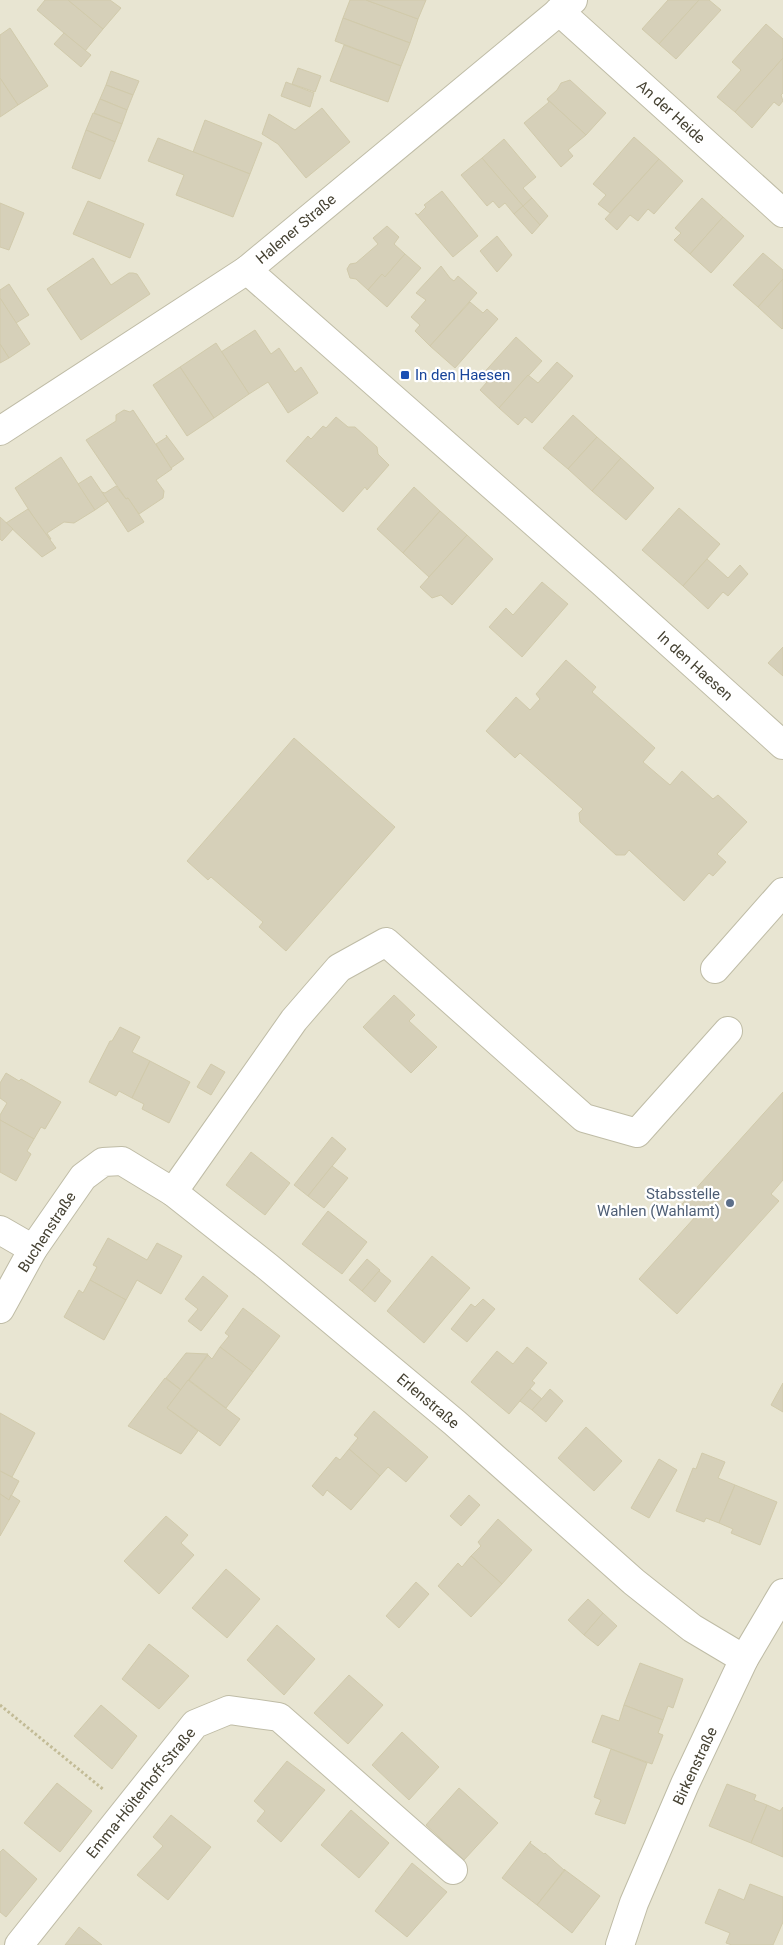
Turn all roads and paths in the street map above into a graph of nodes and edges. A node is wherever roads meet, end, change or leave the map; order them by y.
1 (566, 6) edge
2 (783, 213) edge
3 (247, 270) junction
4 (0, 431) edge
5 (783, 745) edge
6 (783, 892) edge
7 (715, 969) dead end
8 (728, 1031) dead end
9 (103, 1162) joint
10 (173, 1192) junction
11 (0, 1230) edge
12 (33, 1249) junction
13 (0, 1309) edge
14 (783, 1593) edge
15 (744, 1660) junction
16 (0, 1705) edge
17 (128, 1809) junction
18 (453, 1870) dead end
19 (18, 1945) edge
20 (620, 1945) edge

1 - 2 street, An der Heide
1 - 3 street, Halener Straße
3 - 4 street, Halener Straße
3 - 5 street, In den Haesen
6 - 7 street
8 - 10 street
9 - 10 street, Erlenstraße
9 - 12 street, Buchenstraße
10 - 15 street, Erlenstraße
11 - 12 street
12 - 13 street, Buchenstraße
14 - 15 street, Birkenstraße
15 - 20 street, Birkenstraße
16 - 17 path
17 - 18 street, Emma-Hölterhoff-Straße
17 - 19 street, Emma-Hölterhoff-Straße

